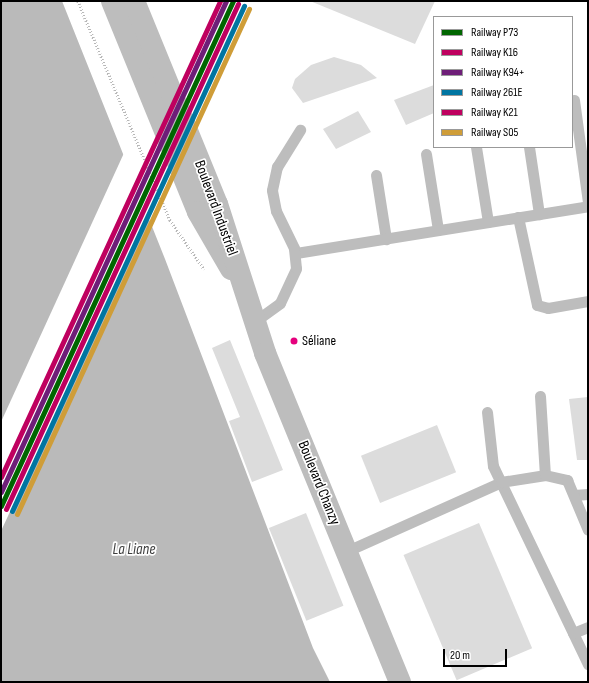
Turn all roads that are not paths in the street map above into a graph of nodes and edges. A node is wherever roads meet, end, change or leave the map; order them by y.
1 (112, 1) edge
2 (134, 1) edge
3 (574, 100) dead end
4 (300, 130) dead end
5 (476, 148) edge
6 (529, 148) edge
7 (426, 154) dead end
8 (376, 175) dead end
9 (588, 202) edge
10 (588, 206) edge
11 (539, 214) junction
12 (518, 217) junction
13 (488, 222) junction
14 (438, 230) junction
15 (386, 238) junction
16 (296, 253) junction
17 (240, 284) junction
18 (588, 301) edge
19 (254, 322) junction
20 (540, 396) dead end
21 (487, 412) dead end
22 (545, 475) junction
23 (501, 482) junction
24 (588, 494) edge
25 (574, 495) junction
26 (588, 530) edge
27 (347, 551) junction
28 (588, 627) edge
29 (573, 633) junction
30 (588, 664) edge
31 (400, 682) edge

1 - 17 street, Boulevard Industriel
2 - 17 street, Boulevard Industriel
3 - 9 lane
4 - 16 lane
5 - 13 lane
6 - 11 lane
7 - 14 lane
8 - 15 lane
10 - 11 lane
11 - 12 lane
12 - 13 lane
12 - 18 lane
13 - 14 lane
14 - 15 lane
15 - 16 lane
16 - 19 lane
17 - 19 street, Boulevard Chanzy
19 - 27 street, Boulevard Chanzy
20 - 22 lane
21 - 23 lane
22 - 23 lane
22 - 25 lane
23 - 27 lane
23 - 29 lane
24 - 25 lane
25 - 26 lane
27 - 31 street, Boulevard Chanzy
28 - 29 lane
29 - 30 lane

